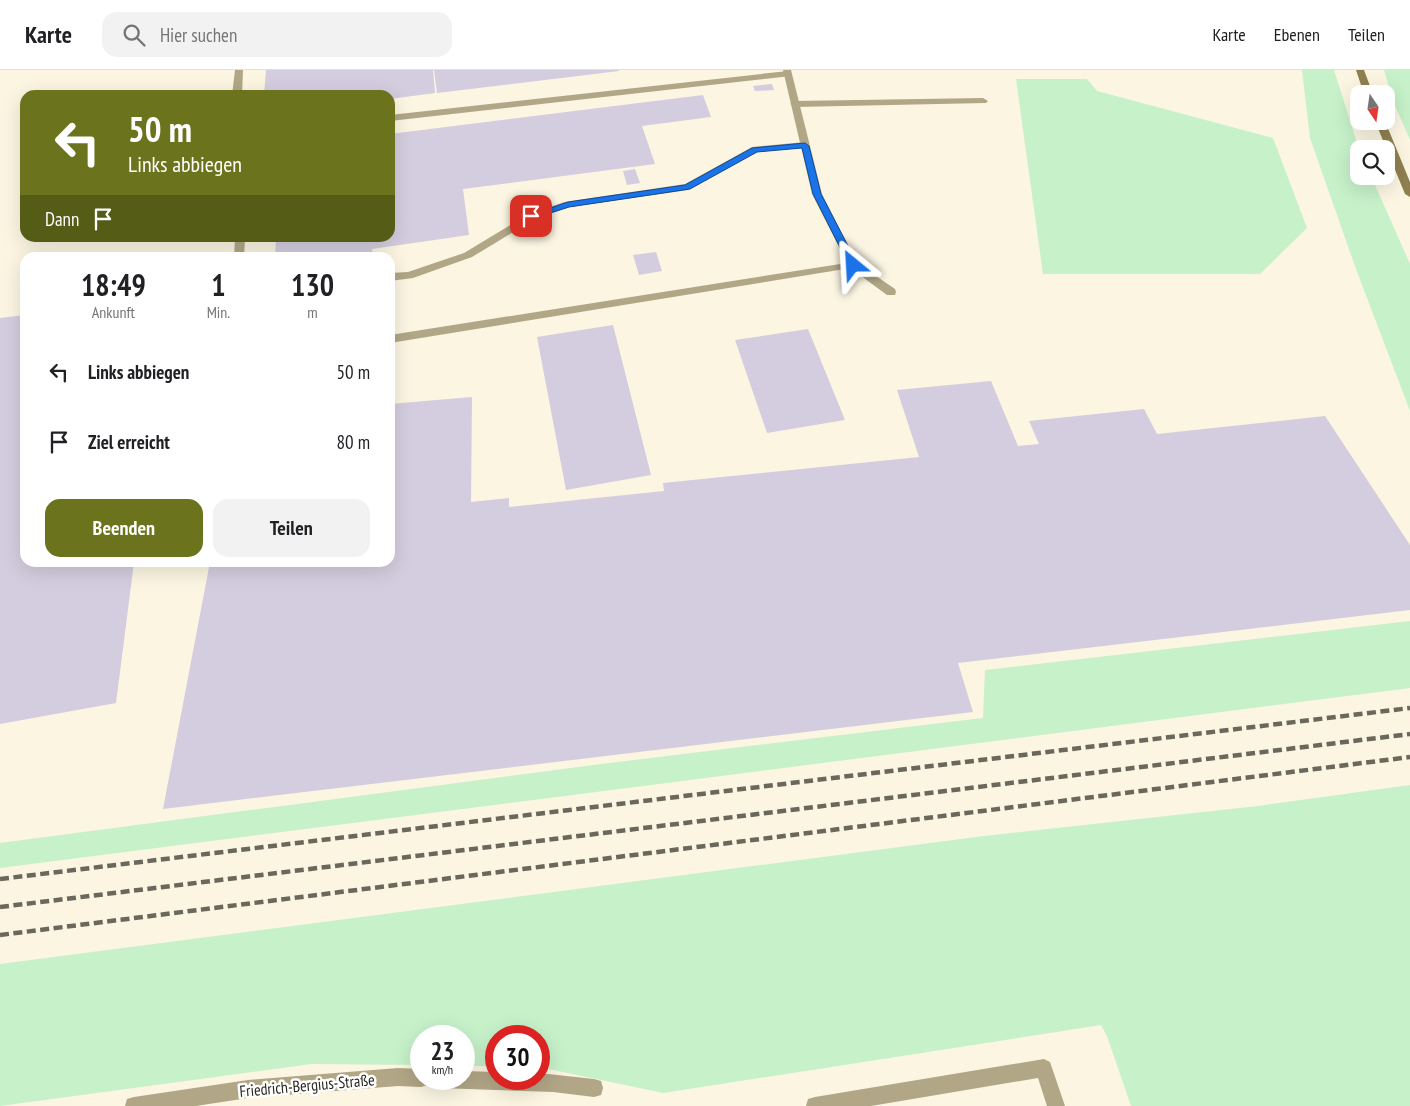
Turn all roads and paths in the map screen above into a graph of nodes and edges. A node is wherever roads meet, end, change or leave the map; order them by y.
1 (239, 70) edge
2 (1360, 70) edge
3 (788, 72) edge
4 (1366, 85) edge
5 (237, 90) edge
6 (983, 102) dead end
7 (795, 104) junction
8 (395, 117) edge
9 (1384, 130) edge
10 (805, 146) junction
11 (1410, 194) edge
12 (853, 265) junction
13 (395, 276) edge
14 (891, 292) dead end
15 (395, 338) edge
16 (410, 1078) edge
17 (475, 1080) edge
18 (594, 1088) dead end
19 (134, 1106) edge
20 (815, 1106) edge
21 (1056, 1106) edge

1 - 5 street
2 - 4 main road
3 - 7 street
3 - 8 street
6 - 7 street
7 - 10 street
9 - 11 main road
10 - 12 street
10 - 13 lane
12 - 14 street
12 - 15 street
16 - 19 street, Friedrich-Bergius-Straße
17 - 18 street
20 - 21 street

